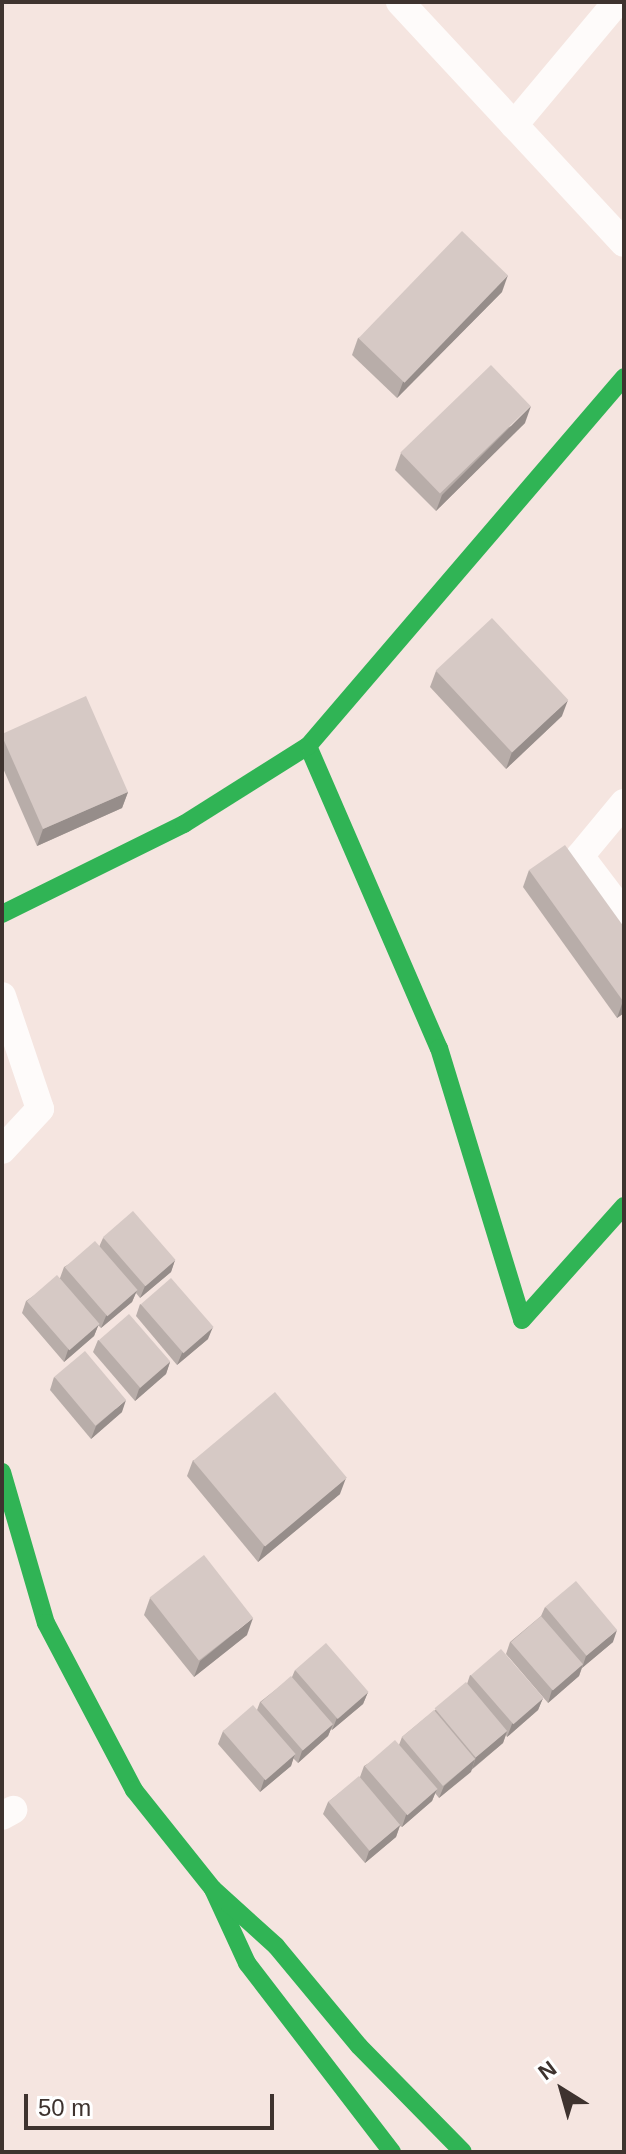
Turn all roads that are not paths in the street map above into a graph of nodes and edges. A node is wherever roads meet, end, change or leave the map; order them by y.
1 (400, 2) edge
2 (617, 2) edge
3 (514, 125) junction
4 (624, 243) edge
5 (624, 377) edge
6 (308, 746) junction
7 (624, 803) edge
8 (2, 914) edge
9 (624, 914) edge
10 (2, 996) edge
11 (2, 1150) edge
12 (624, 1206) edge
13 (2, 1472) edge
14 (213, 1889) junction
15 (392, 2152) edge
16 (463, 2152) edge

1 - 3 street
2 - 3 street
3 - 4 street
5 - 6 street
6 - 8 street
6 - 12 street
7 - 9 street
10 - 11 street
13 - 14 street
14 - 15 street
14 - 16 street

